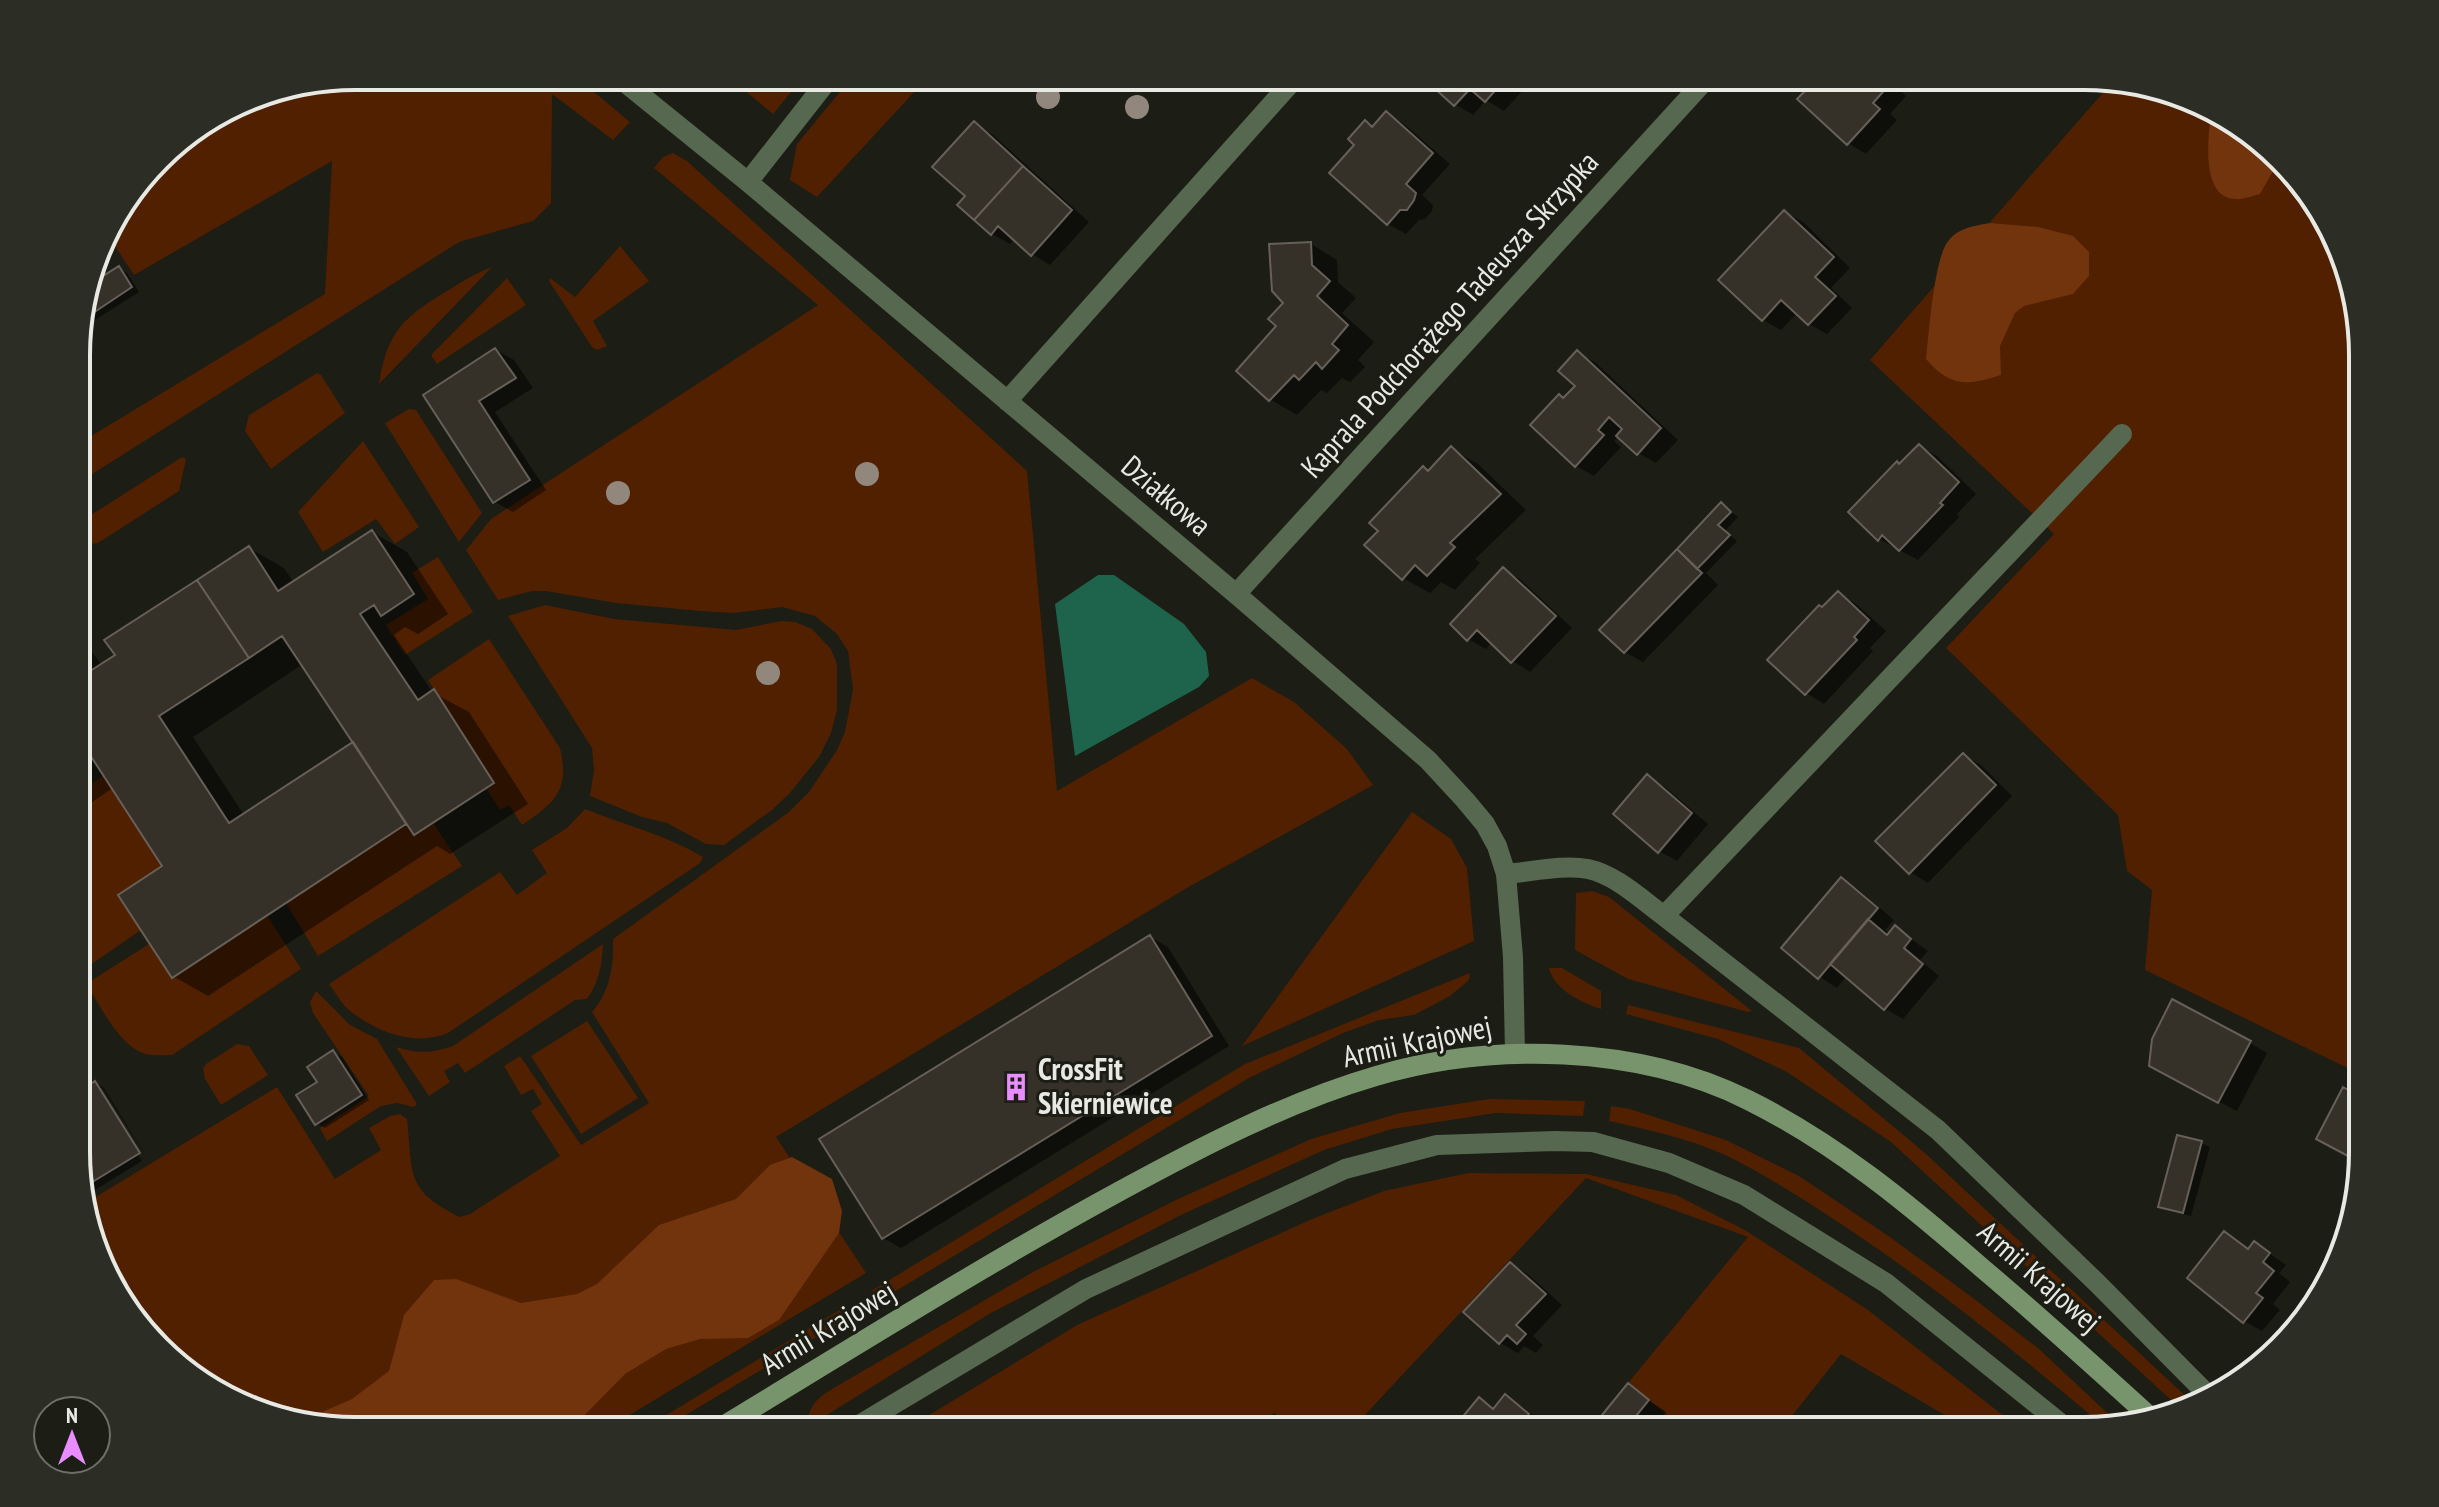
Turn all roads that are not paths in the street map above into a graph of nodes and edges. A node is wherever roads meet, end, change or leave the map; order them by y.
1 (634, 90) edge
2 (820, 90) edge
3 (1285, 90) edge
4 (1696, 90) edge
5 (748, 182) junction
6 (1007, 401) junction
7 (2122, 434) dead end
8 (1236, 594) junction
9 (1506, 874) junction
10 (1664, 916) junction
11 (1515, 1053) junction
12 (2202, 1389) edge
13 (2143, 1410) edge
14 (2052, 1416) edge
15 (739, 1417) edge
16 (873, 1417) edge

1 - 5 street, Działkowa
2 - 5 street
3 - 6 street
4 - 8 street, Kaprala Podchorążego Tadeusza Skrzypka
5 - 6 street, Działkowa
6 - 8 street, Działkowa
7 - 10 street
8 - 9 street, Działkowa
9 - 10 street
9 - 11 street, Działkowa
10 - 12 street
11 - 13 street, Armii Krajowej
11 - 15 street, Armii Krajowej
14 - 16 street

